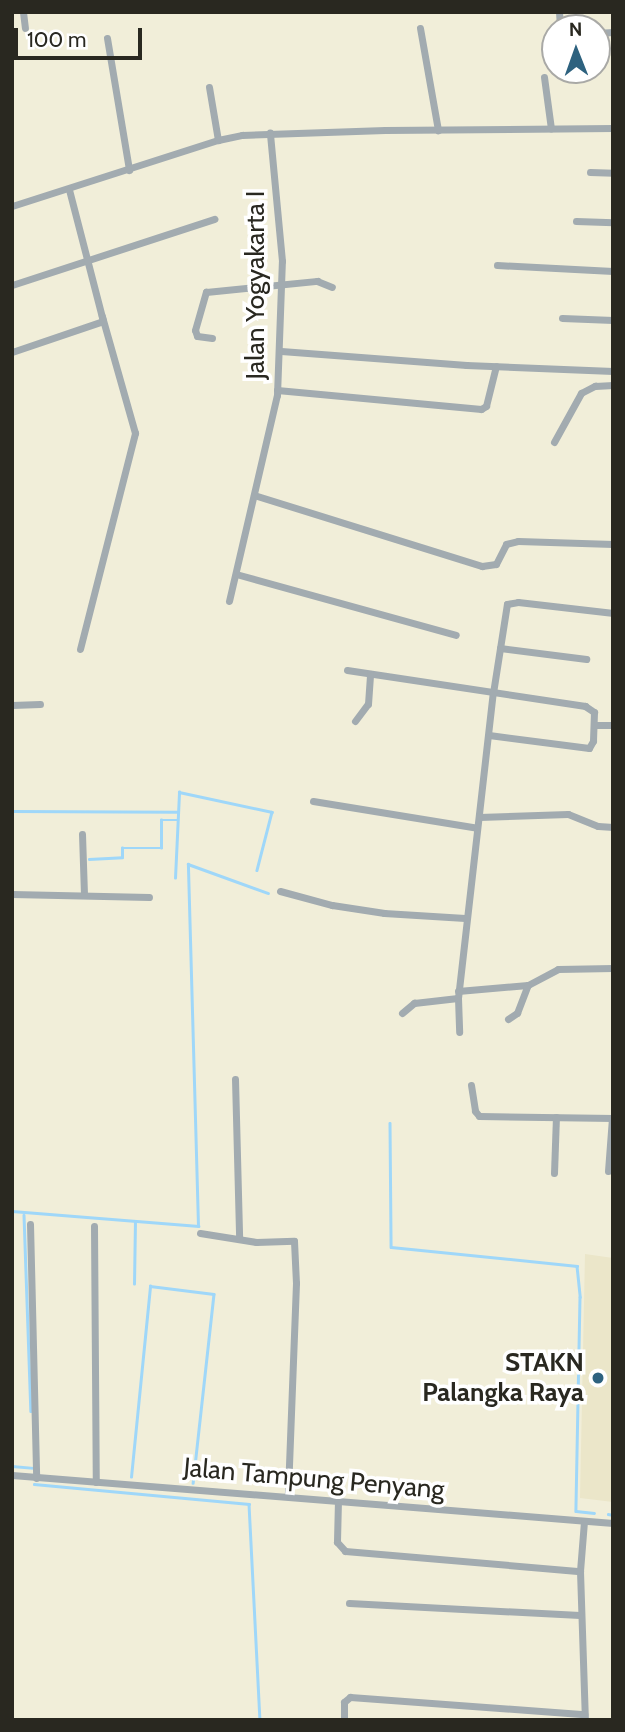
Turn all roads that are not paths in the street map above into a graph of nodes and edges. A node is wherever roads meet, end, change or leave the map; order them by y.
1 (23, 12) edge
2 (420, 27) dead end
3 (25, 28) dead end
4 (107, 38) dead end
5 (545, 84) edge
6 (209, 87) dead end
7 (613, 128) edge
8 (551, 129) junction
9 (438, 130) junction
10 (270, 133) junction
11 (218, 140) junction
12 (129, 170) junction
13 (590, 172) dead end
14 (613, 173) edge
15 (69, 190) junction
16 (12, 206) edge
17 (214, 219) dead end
18 (576, 221) dead end
19 (613, 222) edge
20 (89, 260) junction
21 (497, 265) dead end
22 (613, 271) edge
23 (282, 284) junction
24 (12, 285) edge
25 (332, 287) dead end
26 (102, 316) junction
27 (562, 318) dead end
28 (613, 320) edge
29 (212, 338) dead end
30 (281, 351) junction
31 (12, 352) edge
32 (496, 366) junction
33 (613, 370) edge
34 (613, 385) edge
35 (277, 390) junction
36 (554, 442) dead end
37 (254, 495) junction
38 (613, 544) edge
39 (236, 574) junction
40 (229, 601) dead end
41 (613, 613) edge
42 (456, 635) dead end
43 (500, 648) junction
44 (80, 649) dead end
45 (586, 659) dead end
46 (346, 670) dead end
47 (370, 674) junction
48 (493, 693) junction
49 (40, 704) dead end
50 (12, 705) edge
51 (355, 721) dead end
52 (613, 724) edge
53 (594, 725) junction
54 (489, 735) junction
55 (313, 801) dead end
56 (478, 817) junction
57 (613, 827) edge
58 (477, 828) junction
59 (82, 834) dead end
60 (280, 891) dead end
61 (12, 894) edge
62 (84, 895) junction
63 (149, 897) dead end
64 (466, 918) junction
65 (613, 968) edge
66 (528, 985) junction
67 (458, 994) junction
68 (402, 1013) dead end
69 (508, 1020) dead end
70 (459, 1032) dead end
71 (235, 1079) dead end
72 (471, 1085) dead end
73 (556, 1118) junction
74 (612, 1118) edge
75 (608, 1171) dead end
76 (554, 1173) dead end
77 (30, 1224) dead end
78 (94, 1226) dead end
79 (200, 1233) dead end
80 (239, 1237) junction
81 (12, 1475) edge
82 (36, 1478) junction
83 (96, 1482) junction
84 (288, 1496) junction
85 (338, 1500) junction
86 (584, 1521) junction
87 (613, 1523) edge
88 (580, 1571) junction
89 (349, 1602) dead end
90 (580, 1615) junction
91 (584, 1717) edge
92 (344, 1720) edge

1 - 3 street
2 - 9 street
4 - 12 street
5 - 8 street
6 - 11 street
7 - 8 street
8 - 9 street
9 - 10 street
10 - 11 street
10 - 23 street, Jalan Yogyakarta I
11 - 12 street
12 - 15 street
13 - 14 street
15 - 16 street
15 - 20 street
17 - 20 street
18 - 19 street
20 - 24 street
20 - 26 street
21 - 22 street
23 - 25 street
23 - 29 street
23 - 30 street, Jalan Yogyakarta I
26 - 31 street
26 - 44 street
27 - 28 street
30 - 32 street
30 - 35 street, Jalan Yogyakarta I
32 - 33 street
32 - 35 street
34 - 36 street
35 - 37 street, Jalan Yogyakarta I
37 - 38 street
37 - 39 street, Jalan Yogyakarta I
39 - 40 street, Jalan Yogyakarta I
39 - 42 street
41 - 43 street
43 - 45 street
43 - 48 street
46 - 47 street
47 - 48 street
47 - 51 street
48 - 53 street
48 - 54 street
49 - 50 street
52 - 53 street
53 - 54 street
54 - 56 street
55 - 58 street
56 - 57 street
56 - 58 street
58 - 64 street
59 - 62 street
60 - 64 street
61 - 62 street
62 - 63 street
64 - 67 street
65 - 66 street
66 - 67 street
66 - 69 street
67 - 68 street
67 - 70 street
71 - 80 street
72 - 73 street
73 - 74 street
73 - 76 street
74 - 75 street
77 - 82 street
78 - 83 street
79 - 80 street
80 - 84 street
81 - 82 street, Jalan Tampung Penyang
82 - 83 street, Jalan Tampung Penyang
83 - 84 street, Jalan Tampung Penyang
84 - 85 street, Jalan Tampung Penyang
85 - 86 street, Jalan Tampung Penyang
85 - 88 street
86 - 87 street, Jalan Tampung Penyang
86 - 88 street
88 - 90 street
89 - 90 street
90 - 91 street
91 - 92 street

